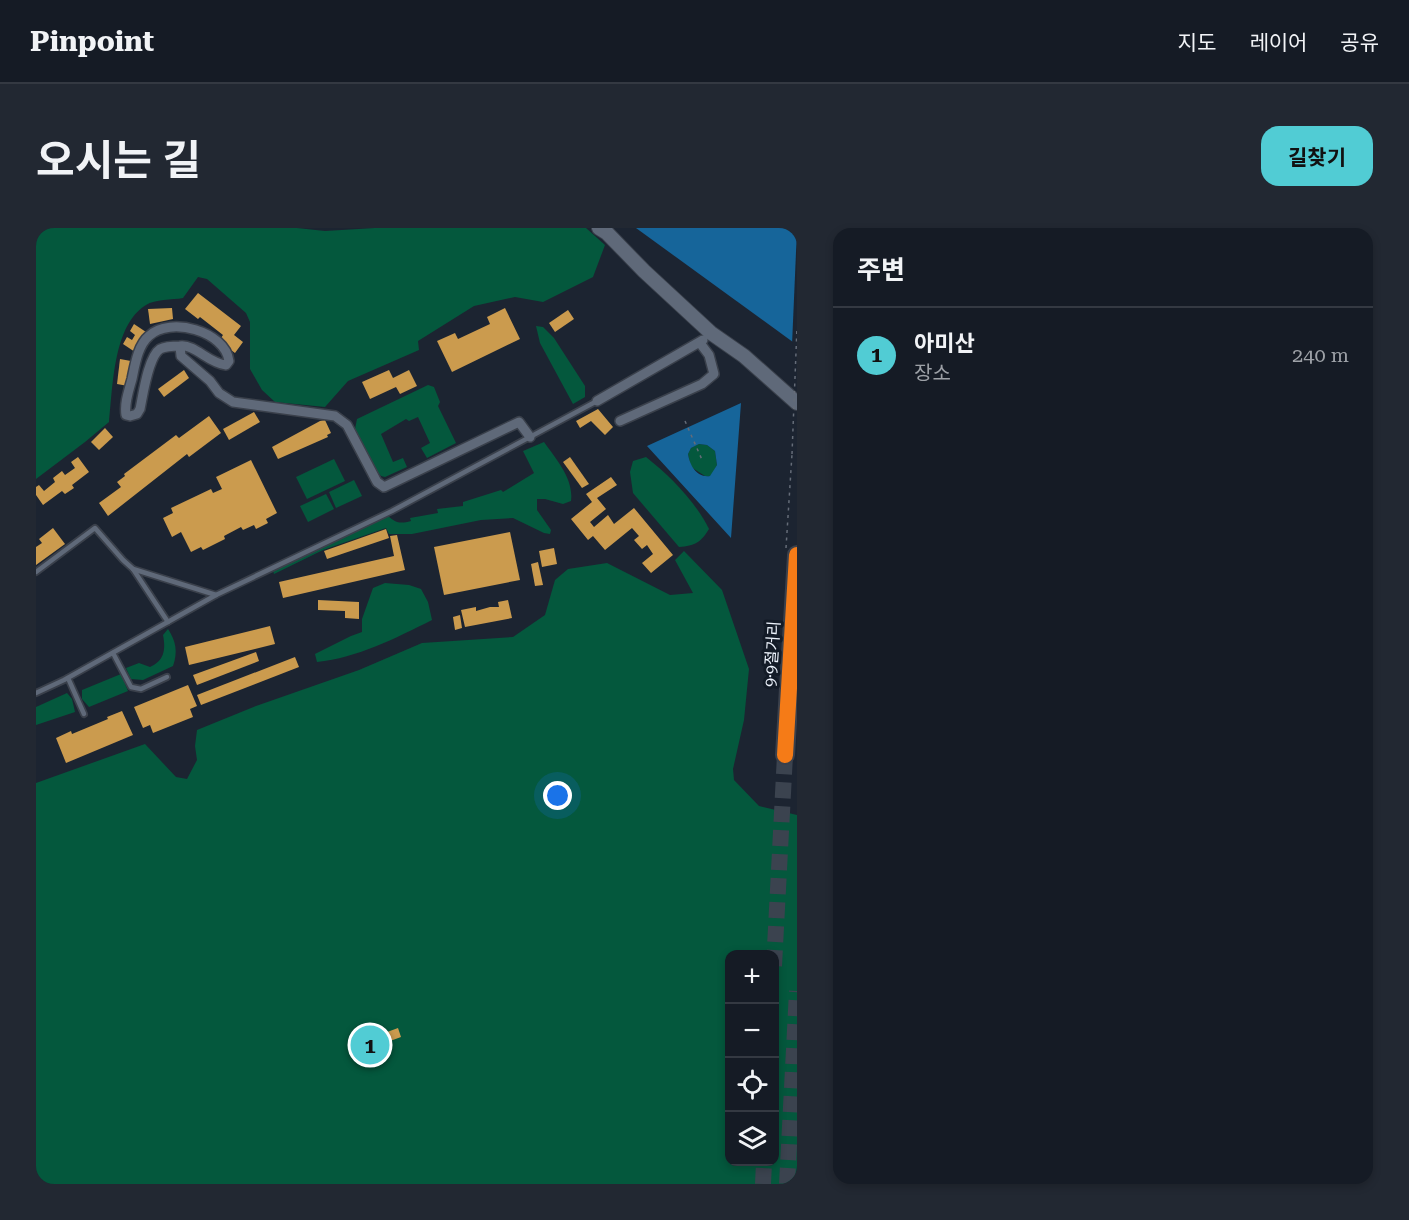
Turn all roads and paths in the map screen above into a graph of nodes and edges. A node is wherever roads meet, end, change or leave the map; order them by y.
1 (599, 228) edge
2 (797, 327) edge
3 (711, 333) junction
4 (700, 343) junction
5 (180, 346) junction
6 (597, 400) joint
7 (797, 403) edge
8 (620, 421) dead end
9 (685, 421) dead end
10 (530, 437) junction
11 (792, 454) dead end
12 (703, 462) dead end
13 (797, 555) edge
14 (133, 569) junction
15 (36, 572) edge
16 (216, 595) junction
17 (168, 622) junction
18 (113, 653) junction
19 (167, 677) dead end
20 (68, 678) junction
21 (36, 693) edge
22 (84, 714) dead end
23 (785, 755) tunnel mouth

1 - 3 street
2 - 11 path, bridge
3 - 4 street
3 - 7 street
4 - 6 street
4 - 8 street
5 - 5 street
5 - 10 street
6 - 10 lane
9 - 12 path
10 - 16 lane
13 - 23 highway, 9·9절거리
14 - 15 lane
14 - 16 lane
14 - 17 lane
16 - 17 lane
17 - 18 lane
18 - 19 lane
18 - 20 lane
20 - 21 lane
20 - 22 lane

